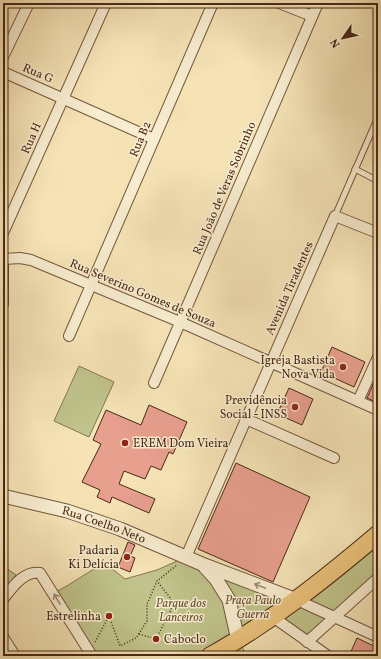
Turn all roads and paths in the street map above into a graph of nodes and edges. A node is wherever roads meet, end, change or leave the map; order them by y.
1 (29, 3) edge
2 (106, 3) edge
3 (213, 3) edge
4 (279, 3) edge
5 (318, 3) edge
6 (312, 16) junction
7 (3, 57) edge
8 (3, 72) edge
9 (63, 98) junction
10 (378, 117) edge
11 (154, 139) junction
12 (355, 169) junction
13 (378, 181) edge
14 (335, 216) junction
15 (3, 233) edge
16 (378, 233) edge
17 (3, 257) edge
18 (92, 285) junction
19 (3, 304) edge
20 (180, 322) junction
21 (69, 336) dead end
22 (378, 357) edge
23 (271, 362) junction
24 (154, 383) dead end
25 (358, 401) junction
26 (378, 410) edge
27 (246, 419) junction
28 (334, 458) dead end
29 (3, 496) edge
30 (378, 534) edge
31 (186, 557) junction
32 (202, 564) junction
33 (378, 578) edge
34 (157, 582) junction
35 (3, 599) edge
36 (297, 600) junction
37 (273, 617) junction
38 (333, 618) junction
39 (139, 634) junction
40 (3, 637) edge
41 (378, 637) edge
42 (238, 640) junction
43 (307, 642) junction
44 (91, 654) edge
45 (222, 654) edge
46 (15, 656) edge
47 (328, 656) edge

1 - 7 street
2 - 9 street
3 - 11 street, Rua B2
4 - 6 street
5 - 6 street, Rua João de Veras Sobrinho
6 - 20 street, Rua João de Veras Sobrinho
8 - 9 street, Rua G
9 - 11 street, Rua G
9 - 15 street, Rua H
10 - 12 lane, Avenida Tiradentes
11 - 18 street, Rua B2
12 - 13 lane
12 - 14 lane, Avenida Tiradentes
14 - 16 street
14 - 23 street, Avenida Tiradentes
17 - 18 street, Rua Severino Gomes de Souza
17 - 19 street
18 - 20 street, Rua Severino Gomes de Souza
18 - 21 street, Rua B2
20 - 23 street, Rua Severino Gomes de Souza
20 - 24 street, Rua João de Veras Sobrinho
22 - 25 street
23 - 25 street, Rua Severino Gomes de Souza
23 - 27 street, Avenida Tiradentes
25 - 26 street, Rua Severino Gomes de Souza
27 - 28 street
27 - 31 street, Avenida Tiradentes
29 - 31 street, Rua Coelho Neto
30 - 36 main road
31 - 32 street, Rua Coelho Neto
31 - 34 path
36 -> 32 street, Rua Coelho Neto
32 - 42 street, Rua Coelho Neto
33 - 38 street
34 - 39 path
34 - 39 path
44 -> 35 street
36 - 37 main road
36 - 38 street
37 - 42 main road
37 - 43 street
38 - 41 street
38 - 43 street
39 - 44 path
40 - 46 street
42 - 45 main road
43 - 47 street

